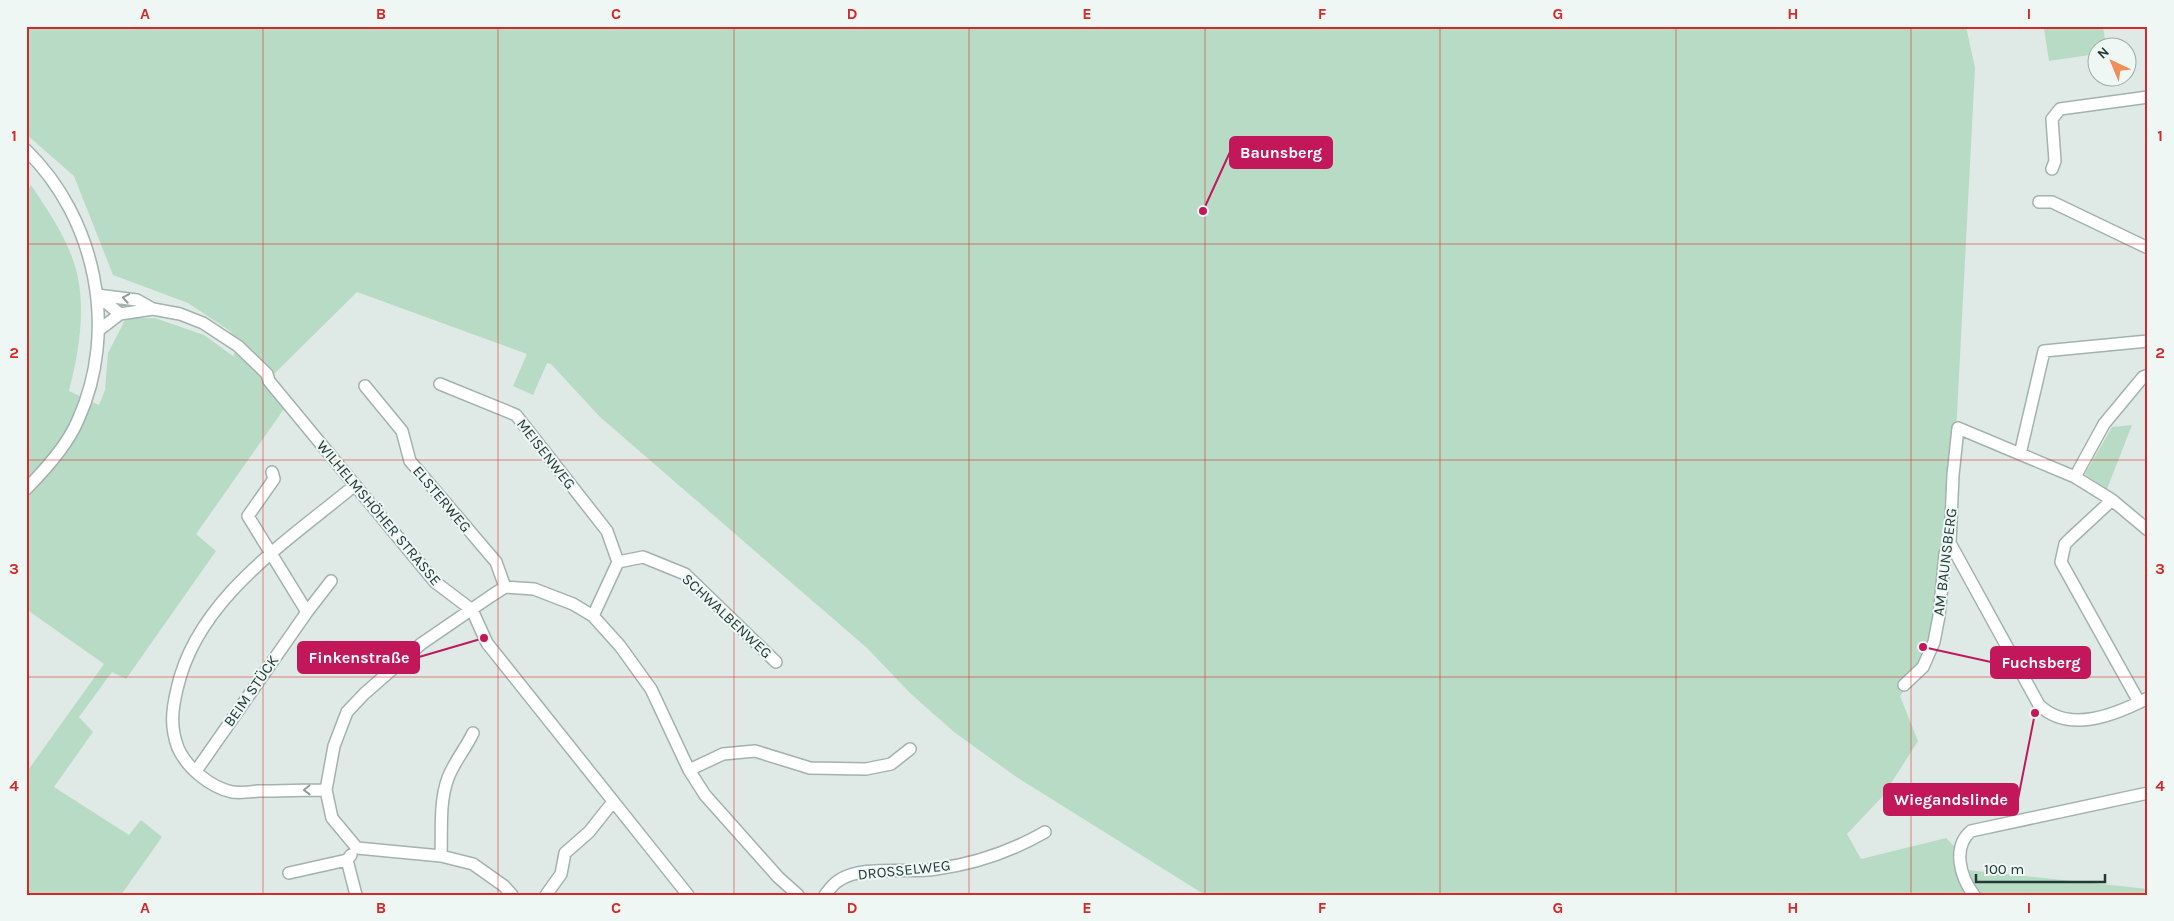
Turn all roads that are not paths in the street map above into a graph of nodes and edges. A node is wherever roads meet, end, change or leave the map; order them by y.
1 (2148, 97) edge
2 (26, 150) edge
3 (2052, 169) dead end
4 (2039, 202) dead end
5 (2148, 248) edge
6 (97, 295) junction
7 (153, 309) junction
8 (120, 314) junction
9 (99, 330) junction
10 (2148, 341) edge
11 (2146, 374) edge
12 (440, 384) dead end
13 (365, 386) dead end
14 (2020, 454) junction
15 (272, 472) dead end
16 (2075, 477) junction
17 (355, 485) junction
18 (26, 489) edge
19 (2112, 500) junction
20 (2148, 530) edge
21 (1950, 544) junction
22 (271, 555) junction
23 (618, 562) junction
24 (331, 581) dead end
25 (505, 587) junction
26 (472, 610) junction
27 (307, 612) junction
28 (593, 616) junction
29 (776, 662) dead end
30 (1904, 684) dead end
31 (2144, 700) edge
32 (473, 733) dead end
33 (910, 749) dead end
34 (689, 770) junction
35 (196, 771) junction
36 (326, 790) junction
37 (2148, 793) edge
38 (612, 803) junction
39 (1045, 832) dead end
40 (357, 848) junction
41 (441, 856) junction
42 (347, 860) junction
43 (288, 873) dead end
44 (356, 895) edge
45 (512, 895) edge
46 (546, 895) edge
47 (688, 895) edge
48 (798, 895) edge
49 (825, 895) edge
50 (1974, 895) edge

1 - 3 street
2 - 6 street
4 - 5 street
7 -> 6 street, WILHELMSHÖHER STRASSE
6 - 8 street
6 - 9 street
7 - 8 street, WILHELMSHÖHER STRASSE
7 - 17 street, WILHELMSHÖHER STRASSE
8 - 9 street, WILHELMSHÖHER STRASSE
9 - 18 street
10 - 14 street
11 - 16 street
12 - 23 street, MEISENWEG
13 - 25 street, ELSTERWEG
14 - 16 street
14 - 21 street, AM BAUNSBERG
15 - 22 street
16 - 19 street
17 - 22 street
17 - 26 street, WILHELMSHÖHER STRASSE
19 - 20 street
19 - 31 street
21 - 30 street, AM BAUNSBERG
21 - 31 street
22 - 27 street
22 - 35 street
23 - 28 street
23 - 29 street, SCHWALBENWEG
24 - 27 street, BEIM STÜCK
25 - 26 street
25 - 28 street
26 - 36 street
26 - 38 street, WILHELMSHÖHER STRASSE
27 - 35 street, BEIM STÜCK
28 - 34 street
32 - 41 street
33 - 34 street
34 - 48 street
36 -> 35 street
36 - 40 street
37 - 50 street
38 - 46 street
38 - 47 street, WILHELMSHÖHER STRASSE
39 - 49 street, DROSSELWEG
40 - 41 street
40 - 42 street
41 - 45 street
42 - 43 street
42 - 44 street

